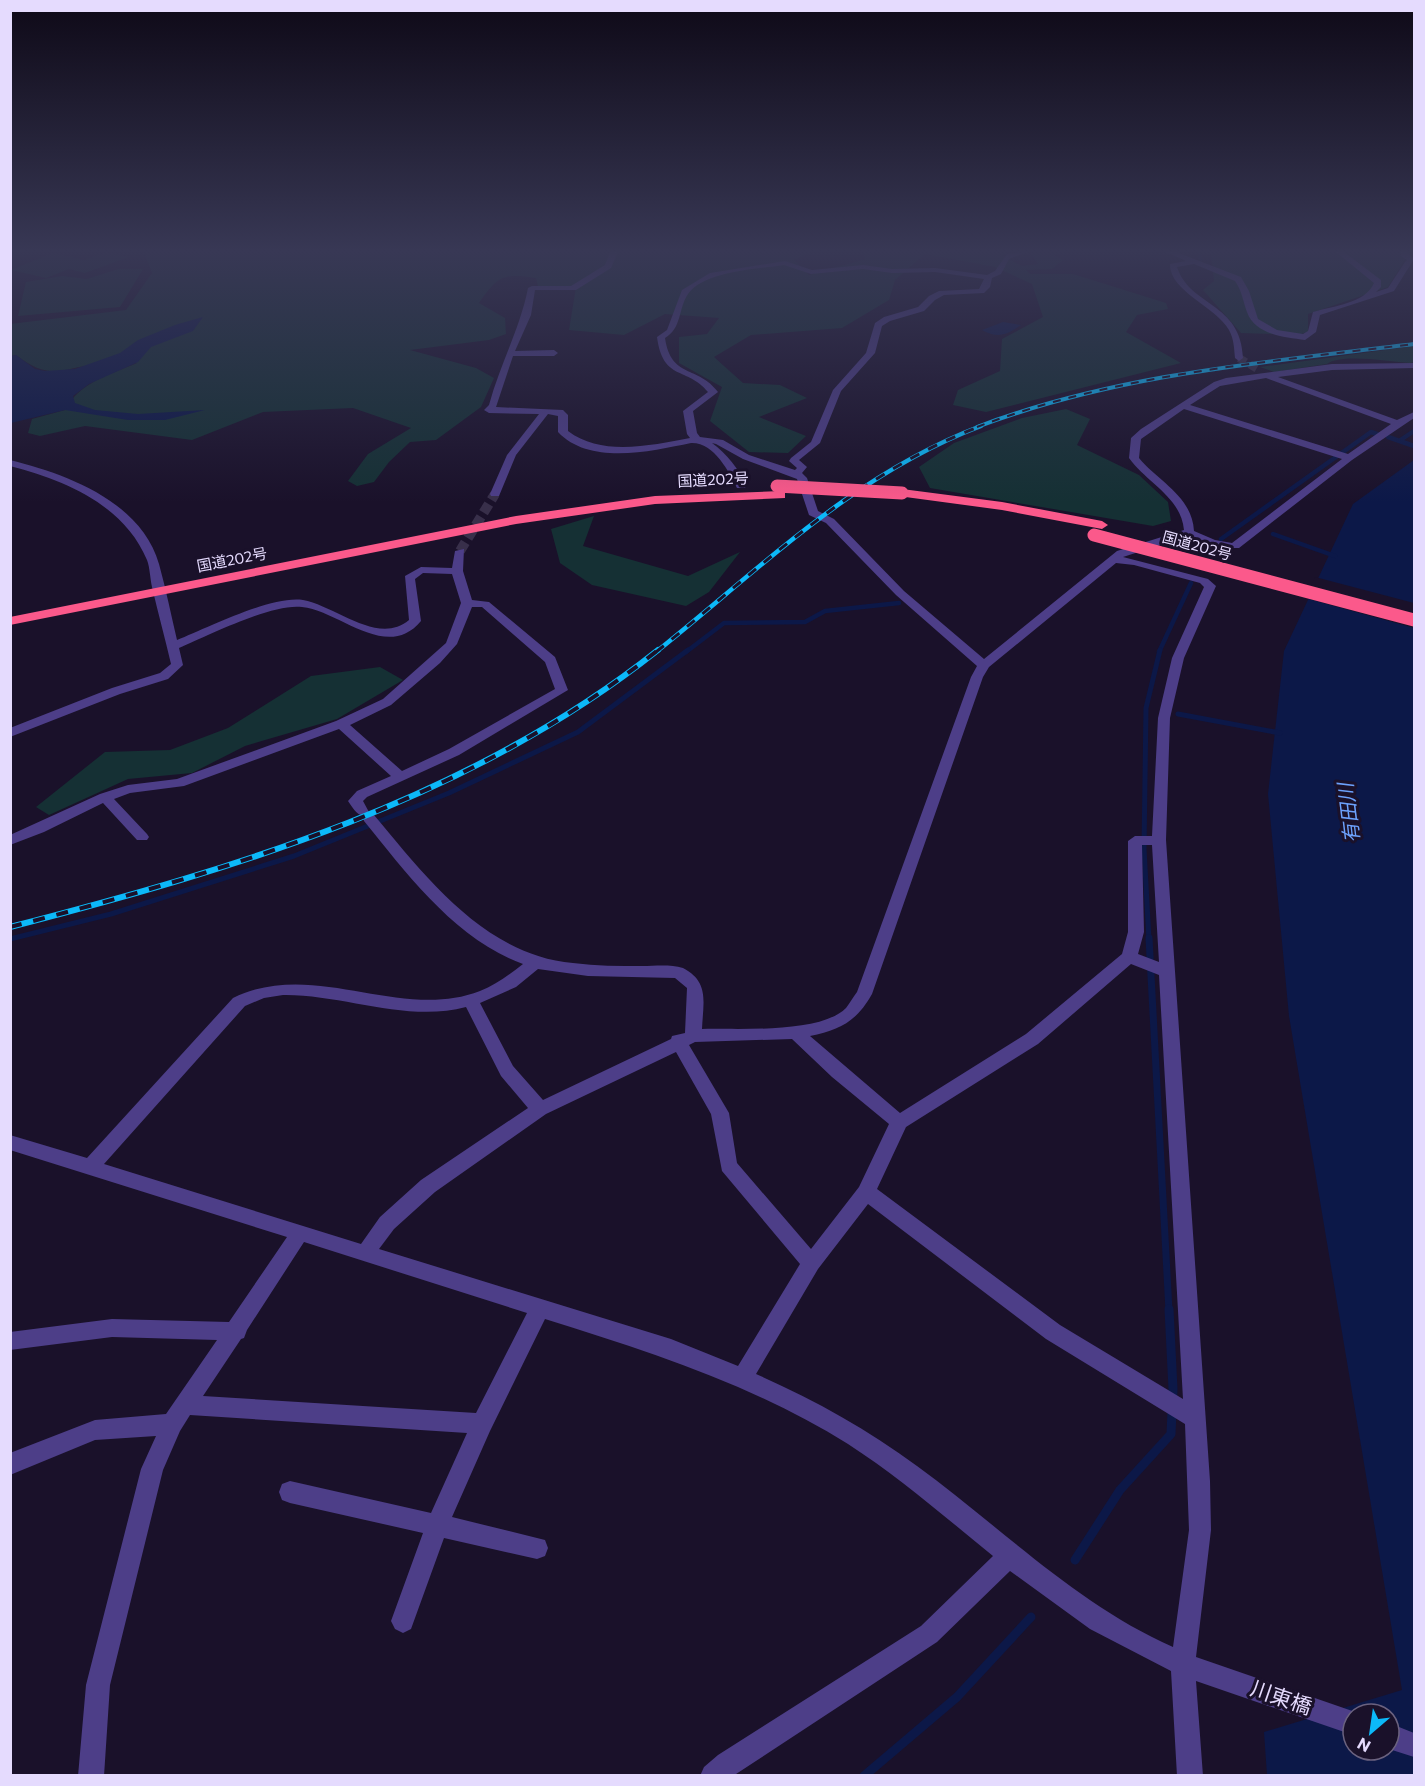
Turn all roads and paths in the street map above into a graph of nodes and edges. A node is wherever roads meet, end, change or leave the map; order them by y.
1 (518, 335) edge
2 (664, 335) edge
3 (876, 335) edge
4 (1237, 335) edge
5 (1291, 335) edge
6 (1308, 335) edge
7 (509, 354) junction
8 (554, 354) dead end
9 (1239, 358) dead end
10 (1414, 365) edge
11 (1263, 373) junction
12 (1183, 406) junction
13 (545, 412) junction
14 (1414, 414) edge
15 (1398, 423) junction
16 (698, 440) junction
17 (1349, 458) junction
18 (10, 463) edge
19 (797, 474) junction
20 (741, 486) junction
21 (779, 490) junction
22 (495, 494) tunnel mouth
23 (1098, 530) junction
24 (1189, 532) junction
25 (460, 551) tunnel mouth
26 (1113, 559) junction
27 (457, 571) junction
28 (157, 585) junction
29 (467, 603) junction
30 (10, 609) edge
31 (1414, 609) edge
32 (1414, 620) edge
33 (10, 621) edge
34 (172, 646) junction
35 (984, 665) junction
36 (341, 724) junction
37 (14, 727) edge
38 (401, 777) junction
39 (105, 797) junction
40 (142, 837) dead end
41 (10, 840) edge
42 (1159, 840) junction
43 (1129, 957) junction
44 (535, 963) junction
45 (1167, 972) junction
46 (471, 1002) junction
47 (796, 1034) junction
48 (686, 1039) junction
49 (540, 1108) junction
50 (899, 1122) junction
51 (10, 1142) edge
52 (90, 1167) junction
53 (866, 1192) junction
54 (300, 1233) junction
55 (365, 1254) junction
56 (810, 1263) junction
57 (539, 1309) junction
58 (237, 1330) junction
59 (10, 1341) edge
60 (744, 1376) junction
61 (179, 1414) junction
62 (1193, 1417) junction
63 (482, 1424) junction
64 (10, 1464) edge
65 (290, 1492) dead end
66 (437, 1525) junction
67 (537, 1548) dead end
68 (1010, 1556) junction
69 (403, 1621) dead end
70 (1183, 1664) junction
71 (1341, 1720) edge
72 (91, 1776) edge
73 (713, 1776) edge
74 (1190, 1776) edge

1 - 7 street
2 - 16 street
3 - 19 street
4 - 9 street
5 - 6 street
7 - 8 street
7 - 13 street
10 - 11 street
11 - 12 street
11 - 15 street
12 - 17 street
12 - 24 street
13 - 16 street
13 - 22 street
14 - 15 street
15 - 17 street
16 - 19 street
16 - 20 street
17 - 24 street
18 - 28 street
19 - 35 street
20 - 21 highway, 国道202号
20 - 28 highway, 国道202号
21 - 23 highway, 国道202号
21 - 28 highway, 国道202号
23 - 31 highway, 国道202号
23 - 32 highway, 国道202号, bridge
24 - 26 street
25 - 27 street
26 - 35 street
26 - 42 street
27 - 29 street
27 - 34 street
28 - 30 highway, 国道202号
28 - 33 highway, 国道202号
28 - 34 street
29 - 36 street
29 - 38 street
34 - 37 street
35 - 47 street
36 - 38 street
36 - 39 street
38 - 44 street
39 - 40 street
39 - 41 street
42 - 43 street
42 - 45 street
43 - 45 street
43 - 50 street
44 - 46 street
44 - 48 street
45 - 62 street
46 - 49 street
46 - 52 street
47 - 48 street
47 - 50 street
48 - 49 street
48 - 56 street
49 - 55 street
50 - 53 street
51 - 52 street, 川東橋
52 - 54 street, 川東橋
53 - 56 street
53 - 62 street
54 - 55 street, 川東橋
54 - 58 street
55 - 57 street, 川東橋
56 - 60 street
57 - 60 street, 川東橋
57 - 63 street
58 - 59 street
58 - 61 street
60 - 68 street, 川東橋
61 - 63 street
61 - 64 street
61 - 72 street
62 - 70 street
63 - 66 street
65 - 66 street
66 - 67 street
66 - 69 street
68 - 70 street, 川東橋
68 - 73 street
70 - 71 street, 川東橋
70 - 74 street

